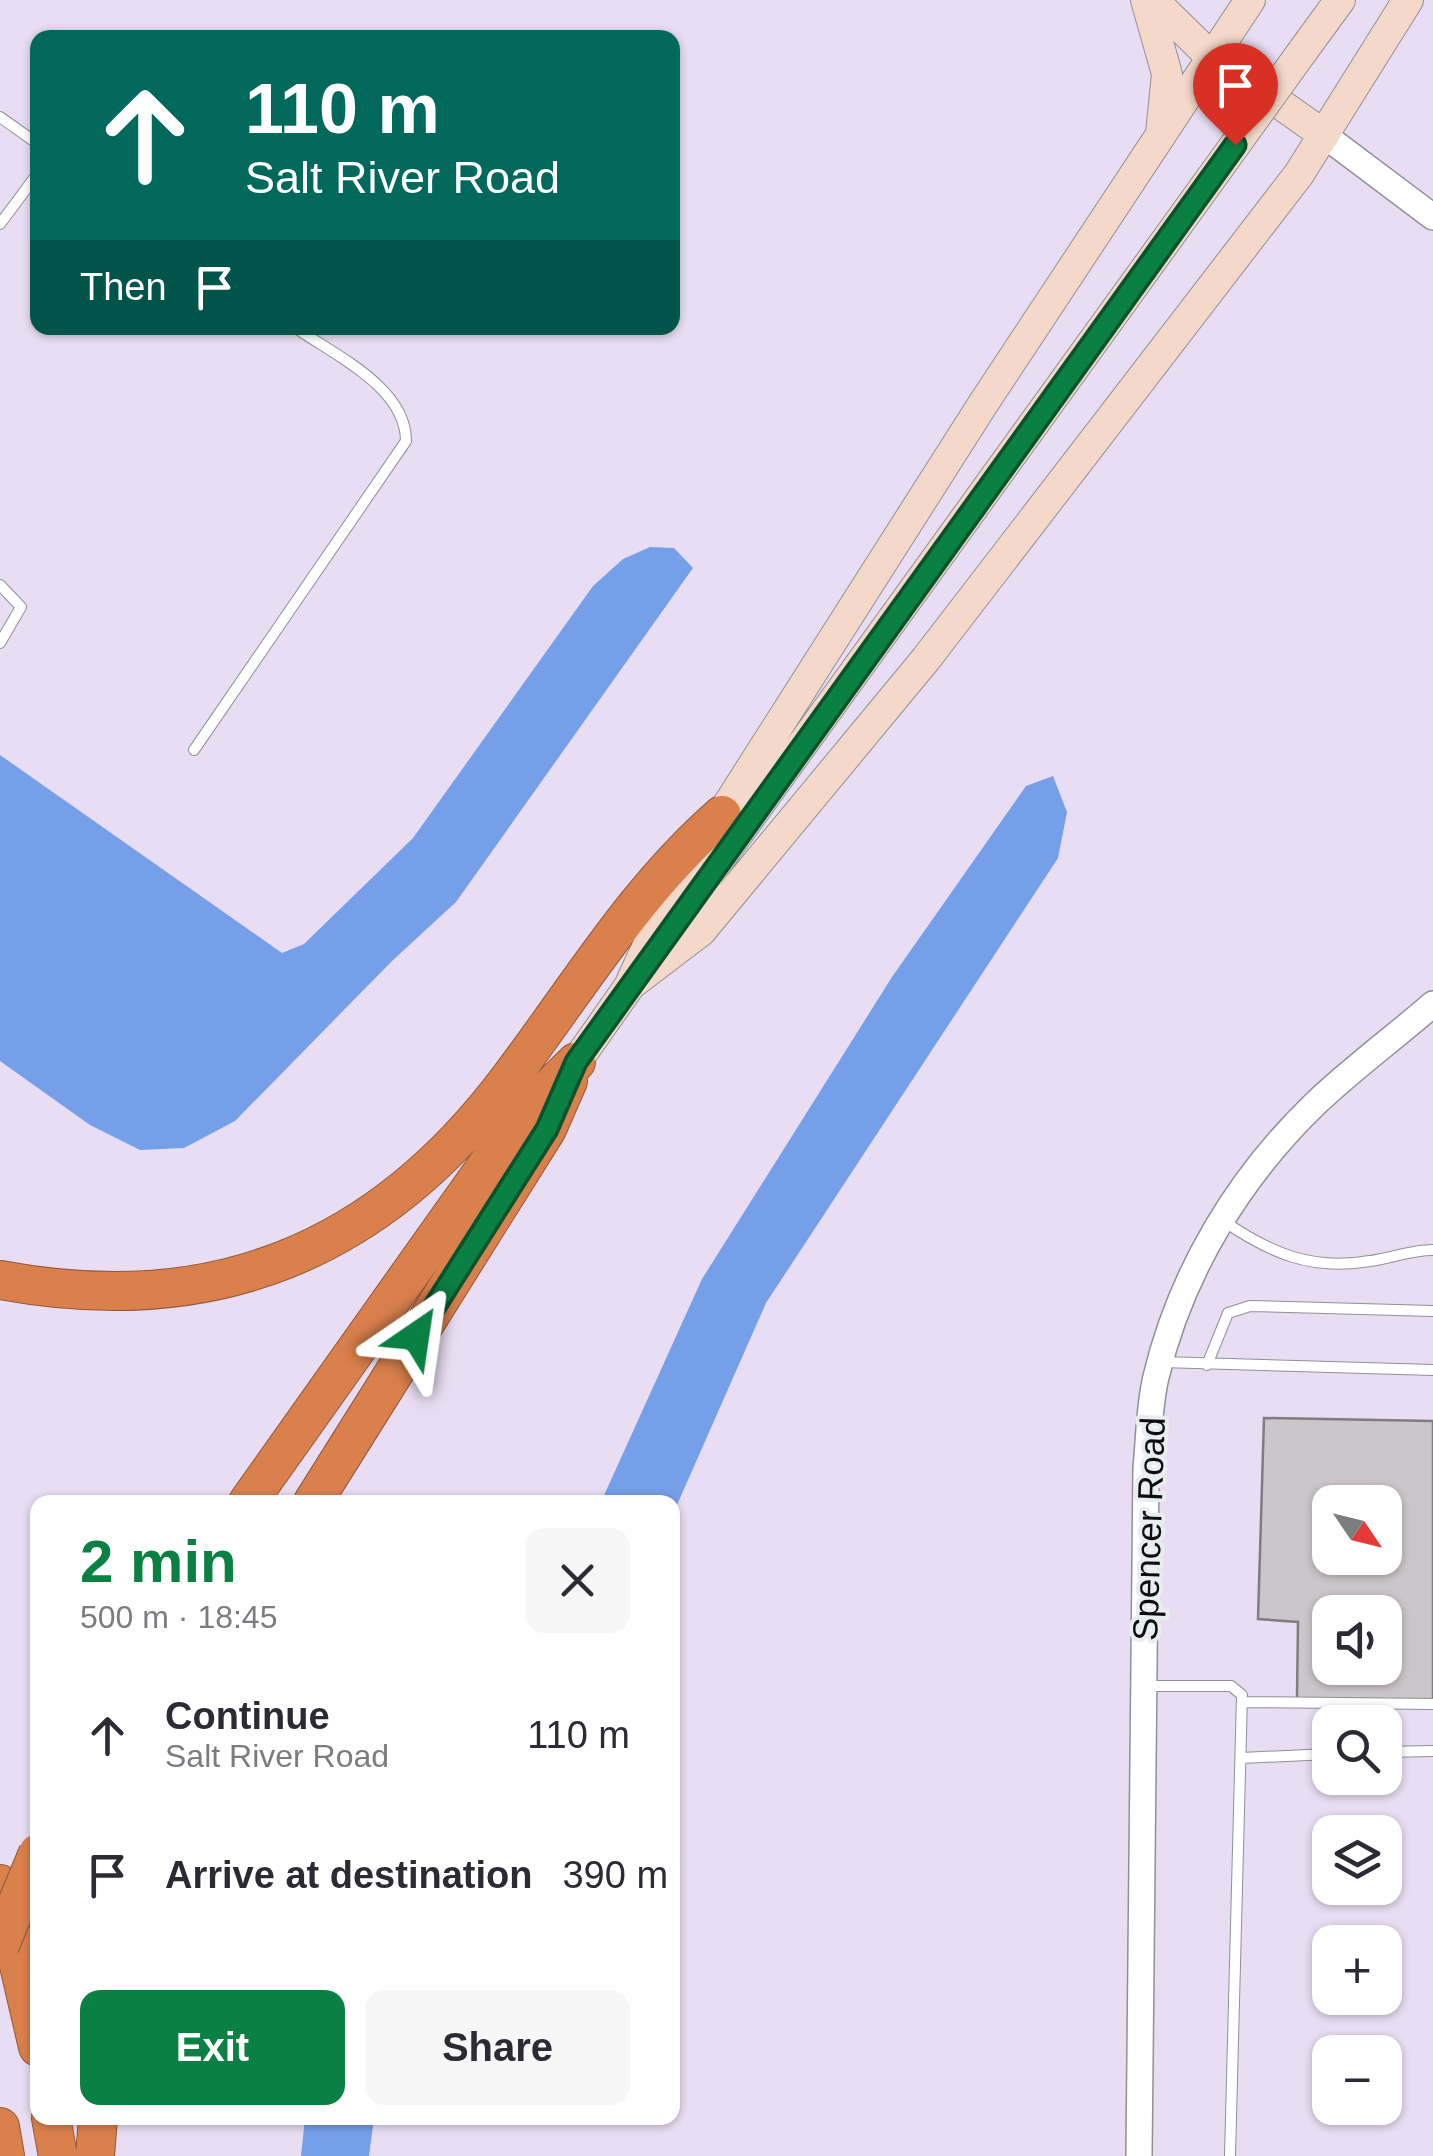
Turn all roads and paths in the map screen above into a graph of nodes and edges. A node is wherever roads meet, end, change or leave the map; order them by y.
1 (1149, 0) edge
2 (1250, 0) edge
3 (1340, 0) edge
4 (1408, 0) edge
5 (1214, 58) junction
6 (0, 117) edge
7 (1324, 134) junction
8 (30, 138) edge
9 (1160, 140) junction
10 (30, 184) edge
11 (1433, 217) edge
12 (0, 224) edge
13 (306, 335) edge
14 (0, 585) edge
15 (0, 644) edge
16 (194, 750) dead end
17 (722, 814) junction
18 (630, 985) junction
19 (1433, 1004) edge
20 (576, 1062) junction
21 (1221, 1219) junction
22 (1433, 1250) edge
23 (0, 1280) edge
24 (1433, 1311) edge
25 (1160, 1362) junction
26 (1206, 1365) junction
27 (1433, 1370) edge
28 (253, 1495) edge
29 (318, 1495) edge
30 (1144, 1686) junction
31 (1243, 1702) junction
32 (1433, 1704) edge
33 (1433, 1750) edge
34 (1402, 1751) edge
35 (1312, 1755) edge
36 (1242, 1758) junction
37 (30, 1872) edge
38 (0, 1884) edge
39 (0, 1944) edge
40 (30, 2013) edge
41 (51, 2125) edge
42 (98, 2125) edge
43 (0, 2128) edge
44 (5, 2156) edge
45 (58, 2156) edge
46 (96, 2156) edge
47 (1139, 2156) edge
48 (1230, 2156) edge

1 - 5 main road
1 - 9 main road
2 - 5 main road
3 - 18 main road, bridge
4 - 7 main road
5 - 7 main road
5 - 9 main road
6 - 8 lane
7 - 11 street
7 - 18 main road
9 - 17 main road
10 - 12 lane
13 - 16 lane
14 - 15 lane
17 - 18 main road
17 - 23 highway
18 - 20 main road
19 - 21 street, Spencer Road
20 - 28 highway
20 - 29 highway
21 - 22 lane
21 - 25 street, Spencer Road
24 - 26 lane
25 - 26 lane
25 - 30 street, Spencer Road
26 - 27 lane
30 - 31 lane
30 - 47 street, Spencer Road
31 - 32 lane
31 - 36 lane
33 - 34 lane
35 - 36 lane
36 - 48 lane
37 - 39 highway, bridge
38 - 40 highway
41 - 45 highway
42 - 46 highway
43 - 44 highway

